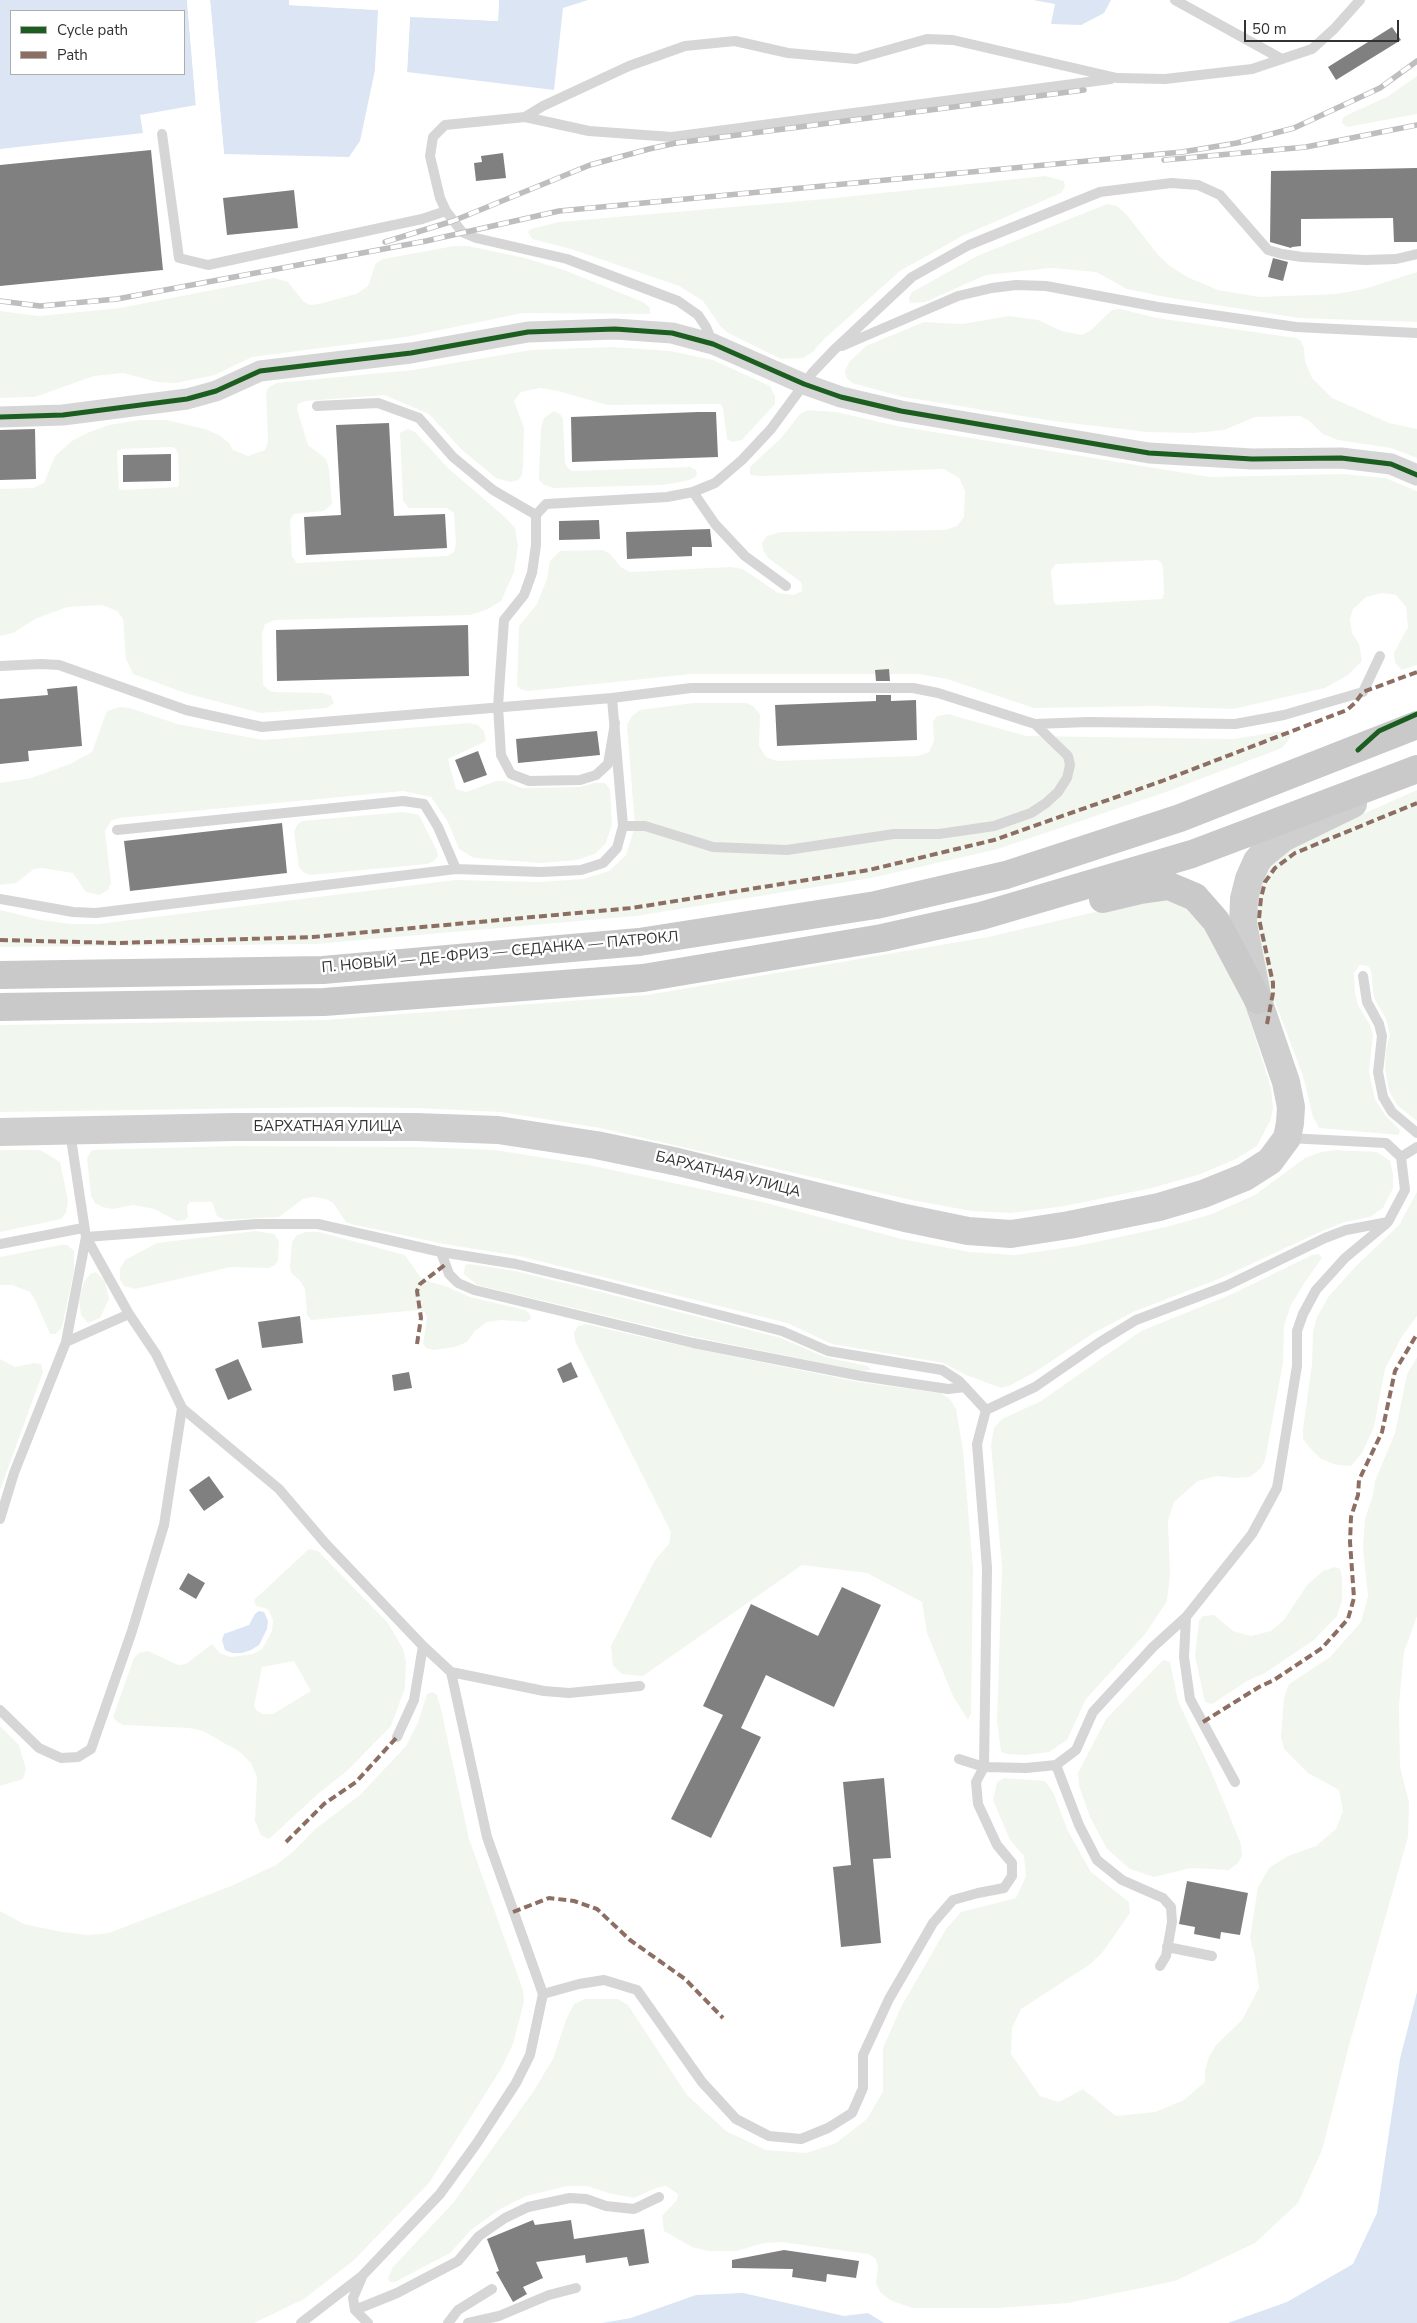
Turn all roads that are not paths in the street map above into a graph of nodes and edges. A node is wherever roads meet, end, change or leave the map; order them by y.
1 (1175, 0) edge
2 (1360, 0) edge
3 (1280, 58) junction
4 (1117, 78) junction
5 (525, 117) junction
6 (162, 134) dead end
7 (446, 211) junction
8 (1417, 254) edge
9 (1417, 333) edge
10 (712, 344) junction
11 (834, 350) junction
12 (804, 384) junction
13 (317, 406) dead end
14 (0, 418) edge
15 (1417, 475) edge
16 (693, 492) junction
17 (536, 515) junction
18 (786, 586) dead end
19 (1380, 656) dead end
20 (0, 666) edge
21 (612, 698) junction
22 (498, 706) junction
23 (1417, 714) edge
24 (615, 722) junction
25 (1035, 724) junction
26 (1417, 725) edge
27 (1358, 750) junction
28 (1417, 769) edge
29 (1369, 788) junction
30 (623, 826) junction
31 (117, 830) dead end
32 (456, 869) junction
33 (0, 898) edge
34 (981, 916) junction
35 (0, 976) edge
36 (1363, 976) dead end
37 (1258, 1000) junction
38 (0, 1007) edge
39 (70, 1130) junction
40 (0, 1132) edge
41 (1417, 1133) edge
42 (1287, 1138) junction
43 (1417, 1147) edge
44 (1401, 1157) junction
45 (1388, 1222) junction
46 (84, 1232) junction
47 (0, 1244) edge
48 (441, 1252) junction
49 (129, 1314) junction
50 (66, 1342) junction
51 (965, 1387) junction
52 (182, 1408) junction
53 (986, 1410) junction
54 (0, 1519) edge
55 (1186, 1617) junction
56 (423, 1646) junction
57 (451, 1672) junction
58 (640, 1686) dead end
59 (0, 1710) edge
60 (397, 1737) dead end
61 (959, 1759) dead end
62 (1056, 1765) junction
63 (984, 1767) junction
64 (1235, 1782) dead end
65 (1167, 1947) junction
66 (1212, 1956) dead end
67 (1160, 1966) dead end
68 (543, 1994) junction
69 (659, 2197) dead end
70 (362, 2276) junction
71 (576, 2288) dead end
72 (492, 2289) dead end
73 (355, 2310) junction
74 (301, 2323) edge
75 (368, 2323) edge
76 (448, 2323) edge
77 (468, 2323) edge

1 - 3 lane
2 - 3 lane
3 - 4 lane
4 - 5 lane
4 - 5 lane
5 - 7 lane
6 - 7 lane
7 - 10 lane
8 - 11 lane
9 - 11 lane
10 - 12 street
10 - 14 street
11 - 12 lane
12 - 15 street
12 - 16 lane
13 - 17 lane
16 - 17 lane
16 - 18 lane
17 - 22 lane
19 - 25 lane
20 - 22 lane
21 - 22 lane
21 - 24 lane
21 - 25 lane
22 - 24 lane
23 - 27 street
24 - 30 lane
25 - 30 lane
26 - 27 main road, П. НОВЫЙ — ДЕ-ФРИЗ — СЕДАНКА — ПАТРОКЛ
27 - 35 main road, П. НОВЫЙ — ДЕ-ФРИЗ — СЕДАНКА — ПАТРОКЛ
28 - 29 main road
29 - 34 main road
29 - 37 main road, БАРХАТНАЯ УЛИЦА
30 - 32 lane
31 - 32 lane
32 - 33 lane
34 - 37 main road
34 - 38 main road
36 - 41 lane
37 - 42 main road, БАРХАТНАЯ УЛИЦА
39 - 40 main road, БАРХАТНАЯ УЛИЦА
39 - 42 main road, БАРХАТНАЯ УЛИЦА
39 - 46 lane
42 - 44 lane
43 - 44 lane
44 - 45 lane
45 - 53 lane
45 - 55 lane
46 - 47 lane
46 - 48 lane
46 - 49 lane
46 - 50 lane
48 - 51 lane
48 - 51 lane
49 - 50 lane
49 - 52 lane
50 - 54 lane
51 - 53 lane
52 - 56 lane
52 - 59 lane
53 - 63 lane
55 - 62 lane
55 - 64 lane
56 - 57 lane
56 - 60 lane
57 - 58 lane
57 - 68 lane
61 - 63 lane
62 - 63 lane
62 - 65 lane
63 - 68 lane
65 - 66 lane
65 - 67 lane
68 - 70 lane
69 - 73 lane
70 - 73 lane
70 - 74 lane
71 - 77 lane
72 - 76 lane
73 - 75 lane

